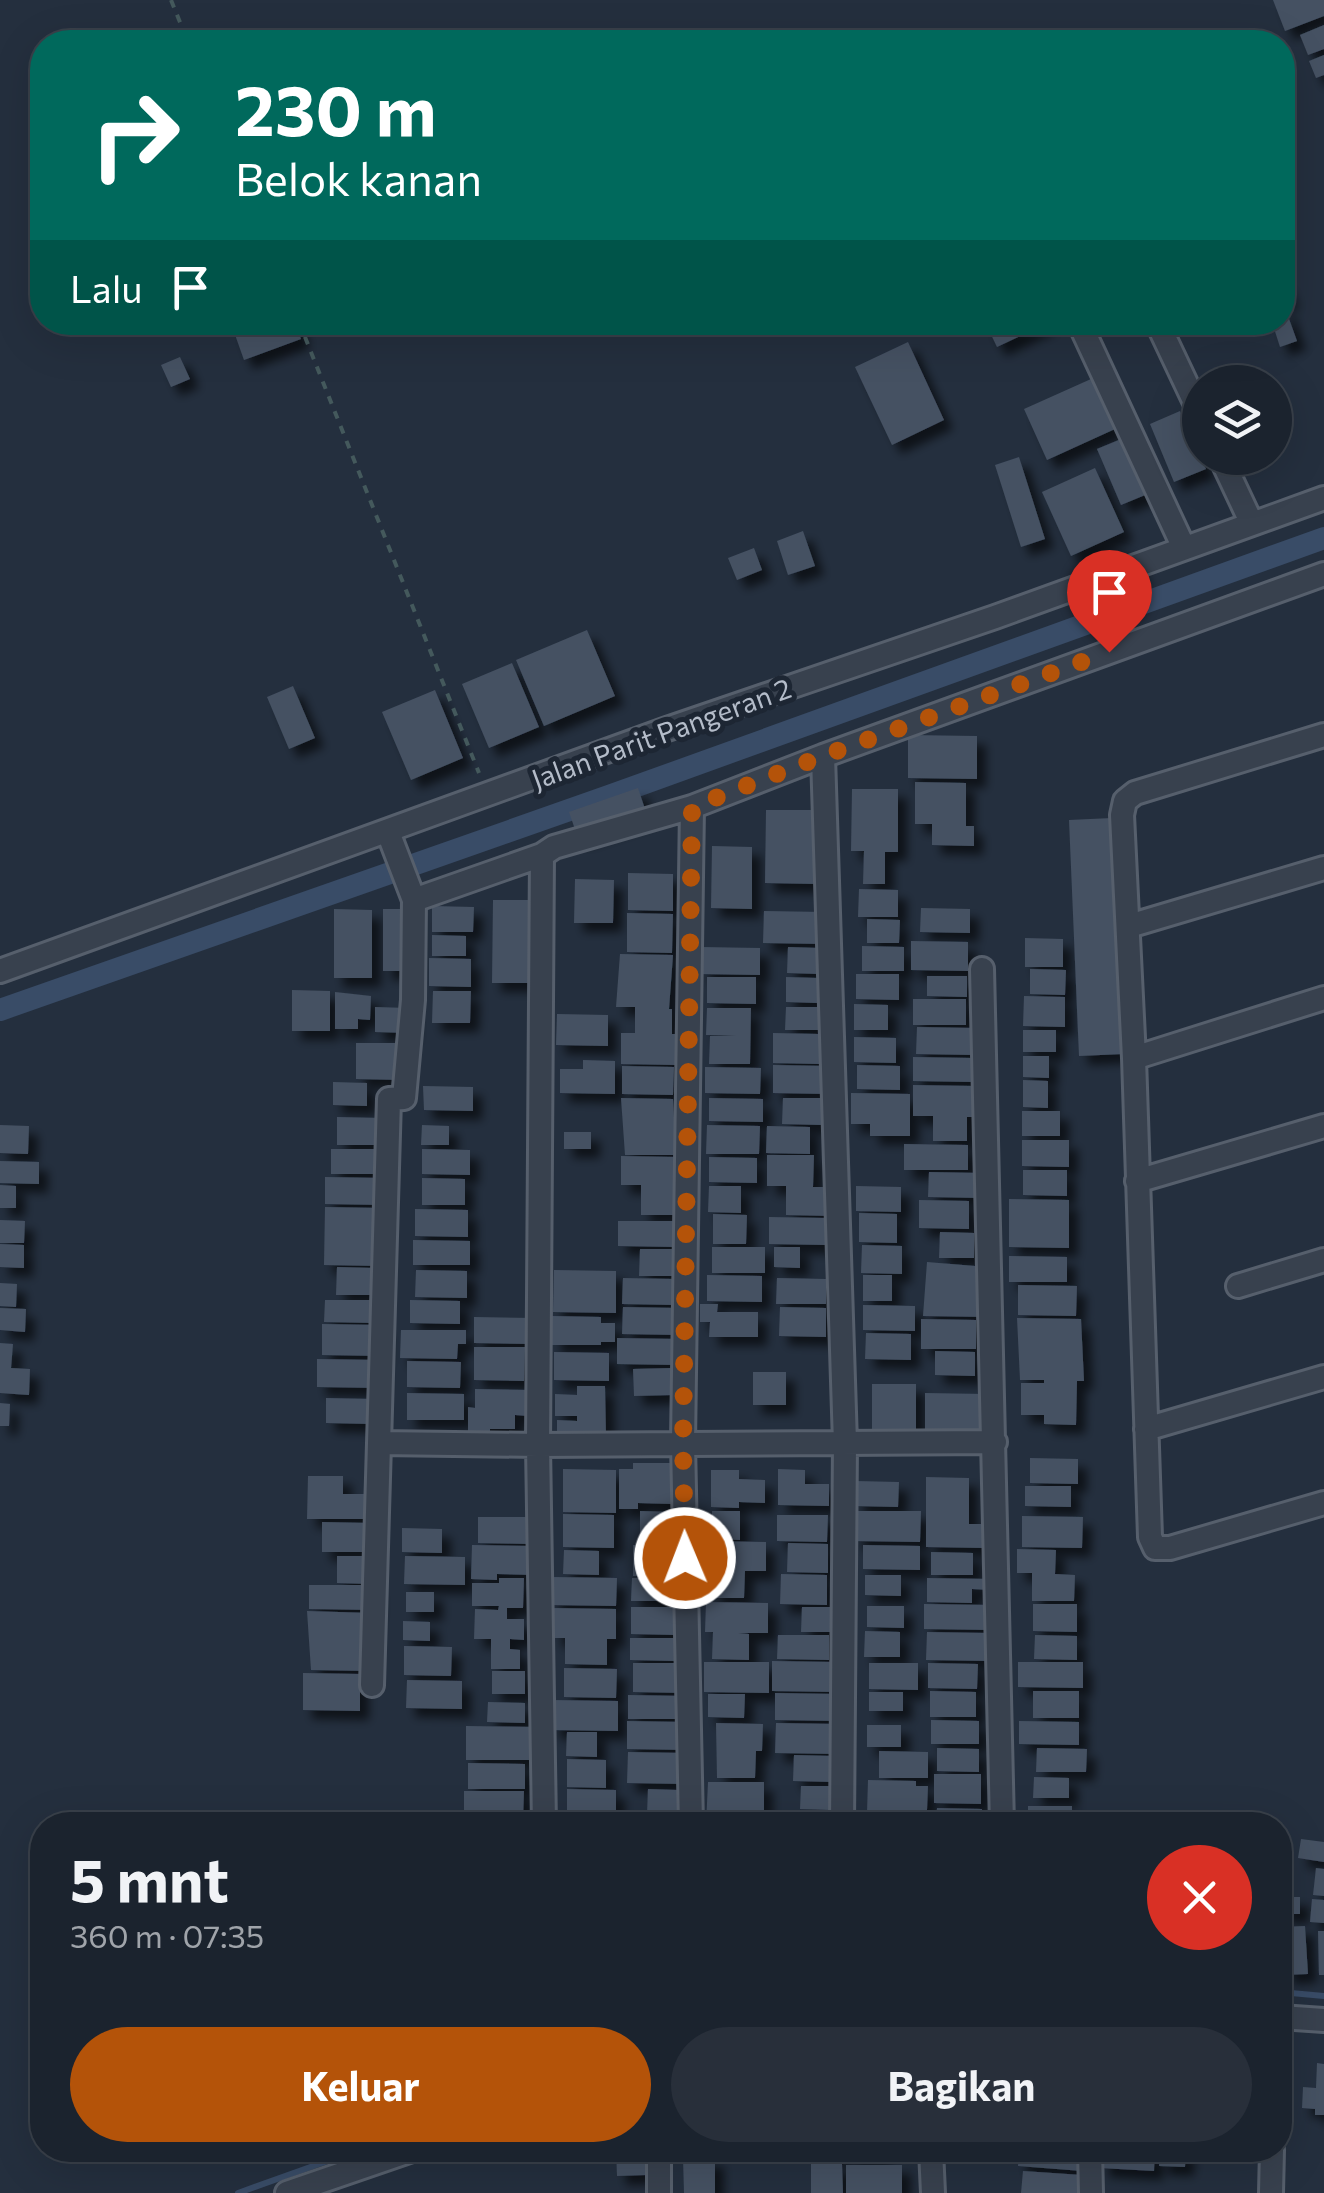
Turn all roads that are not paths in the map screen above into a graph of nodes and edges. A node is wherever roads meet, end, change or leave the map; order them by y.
1 (1085, 335) edge
2 (1164, 335) edge
3 (1182, 373) edge
4 (1229, 475) edge
5 (1324, 498) edge
6 (1252, 524) junction
7 (1184, 548) junction
8 (1324, 574) edge
9 (1324, 735) edge
10 (823, 756) junction
11 (692, 807) junction
12 (390, 837) junction
13 (542, 854) junction
14 (1324, 868) edge
15 (412, 895) junction
16 (1129, 926) junction
17 (982, 970) dead end
18 (0, 971) edge
19 (1324, 998) edge
20 (1134, 1058) junction
21 (1324, 1126) edge
22 (1137, 1180) junction
23 (1324, 1260) edge
24 (1238, 1286) dead end
25 (1324, 1377) edge
26 (1146, 1430) junction
27 (995, 1442) junction
28 (379, 1443) junction
29 (846, 1443) junction
30 (683, 1444) junction
31 (538, 1446) junction
32 (1324, 1503) edge
33 (372, 1685) dead end
34 (544, 1812) edge
35 (691, 1812) edge
36 (842, 1812) edge
37 (1002, 1812) edge
38 (1292, 2018) edge
39 (1324, 2020) edge
40 (377, 2162) edge
41 (659, 2162) edge
42 (932, 2162) edge
43 (1090, 2162) edge
44 (1272, 2162) edge
45 (287, 2193) edge
46 (659, 2193) edge
47 (933, 2193) edge
48 (1091, 2193) edge
49 (1272, 2193) edge

1 - 7 street
2 - 3 street
4 - 6 street
5 - 6 street, Jalan Parit Pangeran 2
6 - 7 street, Jalan Parit Pangeran 2
7 - 12 street, Jalan Parit Pangeran 2
8 - 10 street
9 - 16 street
10 - 11 street
10 - 29 street
11 - 13 street
11 - 30 street
12 - 15 street
12 - 18 street, Jalan Parit Pangeran 2
13 - 15 street
13 - 31 street
14 - 16 street
15 - 28 street
16 - 20 street
17 - 27 street
19 - 20 street
20 - 22 street
21 - 22 street
22 - 26 street
23 - 24 street
25 - 26 street
26 - 32 street
27 - 29 street
27 - 37 street
28 - 31 street
28 - 33 street
29 - 30 street
29 - 36 street
30 - 31 street
30 - 35 street
31 - 34 street
38 - 39 street
40 - 45 street
41 - 46 street
42 - 47 street
43 - 48 street
44 - 49 street

